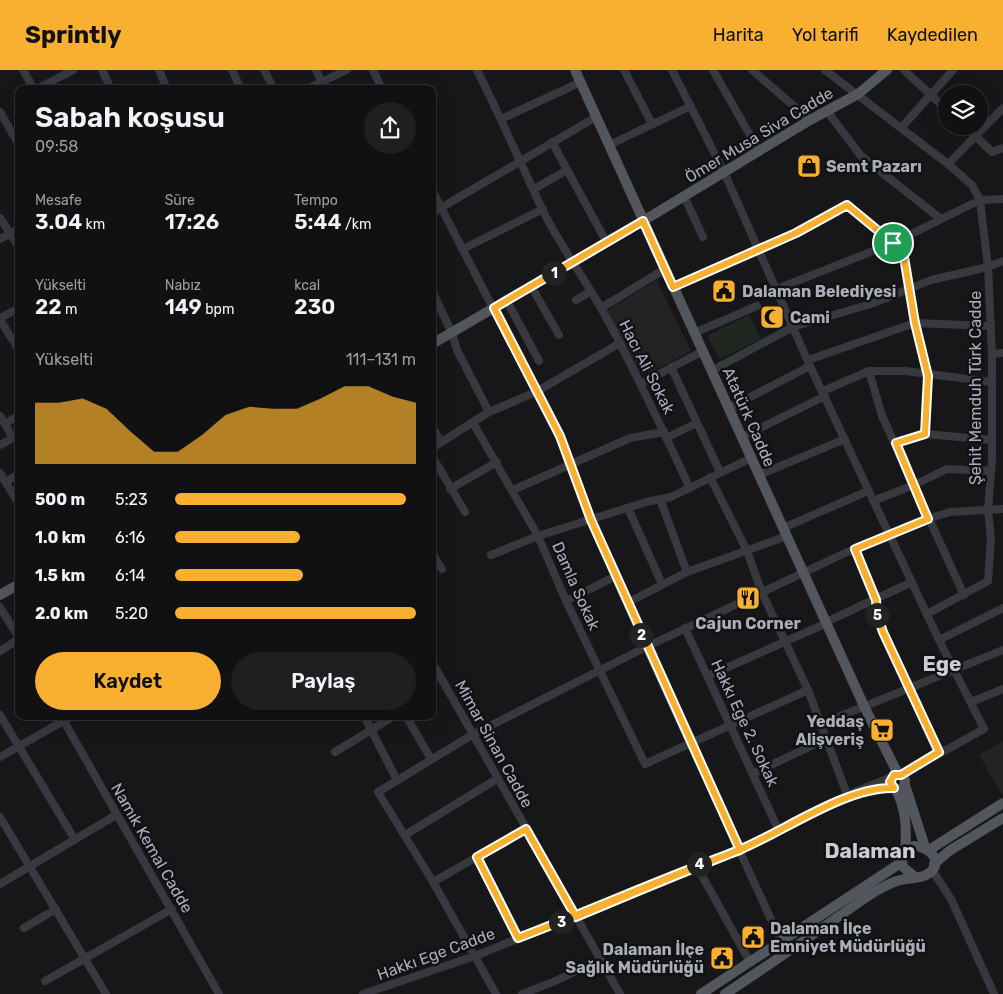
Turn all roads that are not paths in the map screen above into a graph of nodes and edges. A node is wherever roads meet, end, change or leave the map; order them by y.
1 (23, 70) edge
2 (72, 70) edge
3 (102, 70) edge
4 (158, 70) edge
5 (232, 70) edge
6 (264, 70) edge
7 (316, 70) edge
8 (347, 70) edge
9 (374, 70) edge
10 (575, 70) edge
11 (624, 70) edge
12 (672, 70) edge
13 (713, 70) edge
14 (752, 70) edge
15 (825, 70) edge
16 (887, 70) edge
17 (904, 70) edge
18 (953, 70) edge
19 (478, 72) edge
20 (581, 82) junction
21 (32, 85) edge
22 (43, 85) edge
23 (109, 85) edge
24 (165, 85) edge
25 (239, 85) edge
26 (272, 85) edge
27 (323, 85) edge
28 (380, 85) edge
29 (858, 94) junction
30 (931, 95) junction
31 (938, 102) edge
32 (691, 106) junction
33 (1003, 108) edge
34 (828, 110) junction
35 (0, 112) edge
36 (596, 117) junction
37 (500, 119) junction
38 (810, 120) junction
39 (652, 124) junction
40 (901, 128) junction
41 (15, 132) edge
42 (976, 136) junction
43 (552, 142) junction
44 (609, 145) junction
45 (1003, 148) edge
46 (759, 151) junction
47 (520, 161) junction
48 (948, 164) junction
49 (567, 170) junction
50 (724, 172) junction
51 (534, 189) junction
52 (684, 196) junction
53 (436, 197) edge
54 (1003, 199) edge
55 (980, 200) junction
56 (442, 207) junction
57 (543, 209) junction
58 (436, 210) edge
59 (0, 218) edge
60 (941, 219) junction
61 (643, 221) junction
62 (15, 231) edge
63 (10, 234) junction
64 (703, 237) dead end
65 (0, 239) edge
66 (15, 241) edge
67 (606, 243) junction
68 (893, 243) junction
69 (463, 249) junction
70 (759, 250) junction
71 (574, 261) junction
72 (1003, 261) edge
73 (988, 267) junction
74 (665, 269) junction
75 (531, 286) junction
76 (673, 287) junction
77 (777, 289) junction
78 (909, 289) junction
79 (592, 292) junction
80 (436, 300) edge
81 (576, 300) dead end
82 (507, 301) junction
83 (757, 306) dead end
84 (494, 308) junction
85 (601, 308) junction
86 (15, 310) edge
87 (0, 319) edge
88 (915, 323) junction
89 (991, 326) junction
90 (793, 327) junction
91 (452, 333) junction
92 (694, 333) junction
93 (559, 336) dead end
94 (436, 342) edge
95 (15, 343) edge
96 (620, 343) junction
97 (703, 351) junction
98 (1003, 353) edge
99 (992, 354) junction
100 (539, 360) dead end
101 (809, 363) junction
102 (671, 367) junction
103 (870, 370) junction
104 (712, 371) junction
105 (928, 376) junction
106 (992, 382) junction
107 (642, 384) junction
108 (536, 392) junction
109 (824, 393) junction
110 (729, 408) junction
111 (489, 412) junction
112 (0, 416) edge
113 (15, 418) edge
114 (473, 423) junction
115 (697, 423) junction
116 (5, 424) junction
117 (436, 434) edge
118 (925, 434) junction
119 (665, 435) junction
120 (742, 437) junction
121 (845, 439) junction
122 (992, 440) junction
123 (441, 442) junction
124 (896, 443) junction
125 (0, 445) edge
126 (436, 445) edge
127 (751, 458) junction
128 (497, 462) junction
129 (436, 463) edge
130 (572, 466) junction
131 (991, 471) junction
132 (720, 472) junction
133 (0, 473) edge
134 (759, 475) junction
135 (15, 476) edge
136 (710, 477) junction
137 (6, 482) junction
138 (914, 486) junction
139 (690, 488) junction
140 (450, 489) junction
141 (514, 490) junction
142 (868, 491) junction
143 (15, 497) edge
144 (660, 499) junction
145 (873, 501) junction
146 (628, 508) junction
147 (1003, 509) edge
148 (988, 510) junction
149 (465, 512) dead end
150 (928, 519) junction
151 (591, 520) junction
152 (785, 532) junction
153 (889, 535) junction
154 (538, 536) junction
155 (855, 549) junction
156 (747, 551) junction
157 (491, 555) dead end
158 (436, 559) edge
159 (442, 569) dead end
160 (688, 572) junction
161 (804, 574) junction
162 (616, 576) junction
163 (912, 582) junction
164 (662, 584) junction
165 (15, 586) edge
166 (2, 591) edge
167 (762, 593) junction
168 (964, 595) junction
169 (876, 600) junction
170 (566, 601) junction
171 (627, 603) junction
172 (0, 607) edge
173 (1003, 608) edge
174 (928, 614) junction
175 (826, 623) junction
176 (685, 628) junction
177 (15, 632) edge
178 (939, 640) junction
179 (15, 642) edge
180 (785, 644) junction
181 (646, 647) junction
182 (1003, 650) edge
183 (0, 651) edge
184 (954, 668) junction
185 (436, 669) edge
186 (600, 670) junction
187 (708, 676) junction
188 (908, 688) junction
189 (1003, 689) edge
190 (808, 690) junction
191 (971, 702) junction
192 (864, 706) junction
193 (0, 715) edge
194 (60, 720) edge
195 (63, 720) edge
196 (366, 720) edge
197 (388, 720) edge
198 (408, 720) edge
199 (730, 724) junction
200 (821, 724) junction
201 (372, 730) junction
202 (472, 734) junction
203 (826, 739) junction
204 (691, 742) junction
205 (18, 746) junction
206 (335, 752) dead end
207 (939, 752) junction
208 (0, 757) edge
209 (431, 760) junction
210 (754, 773) junction
211 (497, 779) junction
212 (397, 780) junction
213 (898, 781) junction
214 (848, 797) junction
215 (1003, 803) edge
216 (116, 815) junction
217 (0, 817) edge
218 (1003, 818) edge
219 (526, 829) junction
220 (779, 830) junction
221 (405, 835) junction
222 (75, 840) junction
223 (927, 848) junction
224 (740, 850) junction
225 (477, 857) junction
226 (904, 857) junction
227 (696, 865) junction
228 (31, 866) junction
229 (933, 867) junction
230 (915, 877) junction
231 (433, 882) junction
232 (0, 884) edge
233 (56, 909) junction
234 (172, 909) junction
235 (576, 917) junction
236 (24, 928) dead end
237 (518, 938) junction
238 (781, 942) junction
239 (474, 956) junction
240 (85, 959) junction
241 (600, 960) junction
242 (750, 962) junction
243 (45, 981) dead end
244 (106, 994) edge
245 (219, 994) edge
246 (363, 994) edge
247 (496, 994) edge
248 (522, 994) edge
249 (619, 994) edge
250 (701, 994) edge
251 (725, 994) edge
252 (994, 994) edge

1 - 21 street
2 - 22 street
3 - 23 street
4 - 24 street
5 - 25 street
6 - 26 street
7 - 27 street
8 - 27 street
9 - 28 street
10 - 20 main road, Atatürk Cadde
11 - 39 street
12 - 32 street
13 - 46 street
14 - 38 street
15 - 29 street
16 - 29 main road, Ömer Musa Siva Cadde
17 - 30 street
18 - 30 street
19 - 37 street, Hacı Ali Sokak
20 - 36 main road, Atatürk Cadde
20 - 37 street
29 - 34 main road, Ömer Musa Siva Cadde
29 - 40 street
30 - 31 street
30 - 40 street
32 - 39 street
32 - 50 street
33 - 42 street
34 - 38 main road, Ömer Musa Siva Cadde
34 - 60 street
35 - 41 street
36 - 43 street
36 - 44 main road, Atatürk Cadde
37 - 47 street, Hacı Ali Sokak
38 - 46 main road, Ömer Musa Siva Cadde
39 - 44 street
40 - 48 street
42 - 45 street
42 - 48 street
43 - 47 street
43 - 49 street
44 - 61 main road, Atatürk Cadde
46 - 50 main road, Ömer Musa Siva Cadde
47 - 51 street, Hacı Ali Sokak
47 - 56 street
48 - 55 street
49 - 51 street
49 - 67 street
50 - 52 main road, Ömer Musa Siva Cadde
50 - 70 street
51 - 57 street, Hacı Ali Sokak
52 - 61 main road, Ömer Musa Siva Cadde
52 - 64 street
53 - 56 street
54 - 55 street
55 - 60 street
55 - 73 street, Şehit Memduh Türk Cadde
56 - 58 street
56 - 69 street
57 - 69 street
57 - 71 street, Hacı Ali Sokak
59 - 63 street
60 - 68 street
61 - 67 main road, Ömer Musa Siva Cadde
61 - 74 main road, Atatürk Cadde
62 - 63 street
63 - 65 street
63 - 66 street
67 - 71 main road, Ömer Musa Siva Cadde
68 - 70 street
68 - 77 street
68 - 78 street
69 - 84 street
70 - 76 street
70 - 77 street
71 - 75 main road, Ömer Musa Siva Cadde
71 - 79 street, Hacı Ali Sokak
72 - 73 street
73 - 78 street
73 - 89 street, Şehit Memduh Türk Cadde
74 - 76 main road, Atatürk Cadde
74 - 85 street
75 - 82 main road, Ömer Musa Siva Cadde
75 - 93 street
76 - 92 main road, Atatürk Cadde
77 - 90 street
78 - 88 street
78 - 90 street
79 - 81 street
79 - 85 street, Hacı Ali Sokak
80 - 91 street
82 - 84 main road, Ömer Musa Siva Cadde
82 - 100 street
83 - 92 street
84 - 91 main road, Ömer Musa Siva Cadde
84 - 108 street
85 - 96 street, Hacı Ali Sokak
86 - 87 street
87 - 95 street
88 - 89 street
88 - 101 street
88 - 105 street
89 - 99 street, Şehit Memduh Türk Cadde
90 - 101 street
90 - 104 street
91 - 94 main road, Ömer Musa Siva Cadde
91 - 111 street
92 - 97 main road, Atatürk Cadde
96 - 107 street, Hacı Ali Sokak
96 - 108 street
97 - 102 street
97 - 104 main road, Atatürk Cadde
98 - 99 street
99 - 106 street, Şehit Memduh Türk Cadde
101 - 109 street
101 - 110 street
102 - 107 street
102 - 115 street
103 - 105 street
103 - 109 street
103 - 124 street
104 - 110 main road, Atatürk Cadde
105 - 106 street
105 - 118 street
106 - 122 street, Şehit Memduh Türk Cadde
107 - 119 street, Hacı Ali Sokak
108 - 111 street
108 - 130 street
109 - 120 street
109 - 121 street
110 - 120 main road, Atatürk Cadde
111 - 114 street
112 - 116 street
113 - 116 street
114 - 123 street
114 - 128 street, Damla Sokak
115 - 119 street
115 - 132 street
116 - 125 street
117 - 123 street
118 - 122 street
118 - 124 street
119 - 130 street
119 - 139 street, Hacı Ali Sokak
120 - 127 main road, Atatürk Cadde
121 - 134 street
121 - 142 street
122 - 131 street, Şehit Memduh Türk Cadde
123 - 126 street
124 - 138 street
127 - 132 street
127 - 134 main road, Atatürk Cadde
128 - 140 street
128 - 141 street, Damla Sokak
129 - 140 street
130 - 141 street
130 - 151 street
131 - 138 street
131 - 148 street, Şehit Memduh Türk Cadde
132 - 136 street
133 - 137 street
134 - 152 main road, Atatürk Cadde
135 - 137 street
136 - 139 street
136 - 156 street
137 - 143 street
138 - 145 street
138 - 150 street
139 - 144 street
140 - 149 street
141 - 154 street, Damla Sokak
142 - 145 street
142 - 152 street
144 - 146 street
144 - 160 street
145 - 153 street
146 - 151 street
146 - 164 street
147 - 148 street
148 - 150 street
148 - 168 street, Şehit Memduh Türk Cadde
150 - 153 street
150 - 168 street
151 - 154 street
151 - 162 street
152 - 156 street
152 - 161 main road, Atatürk Cadde
153 - 155 street
153 - 163 street
154 - 157 street
154 - 170 street, Damla Sokak
155 - 161 street
155 - 169 street
156 - 160 street
156 - 167 street
158 - 159 street
160 - 164 street
161 - 167 street
161 - 175 main road, Atatürk Cadde
162 - 170 street
162 - 171 street
163 - 169 street
163 - 174 street
164 - 171 street
165 - 166 main road
167 - 176 street
167 - 180 street
168 - 174 street
169 - 175 street
169 - 188 street
170 - 186 street, Damla Sokak
171 - 181 street
172 - 177 street
173 - 178 street
174 - 178 street
175 - 180 street
175 - 192 main road, Atatürk Cadde
176 - 181 street
176 - 187 street, Hakkı Ege 2. Sokak
178 - 184 street
179 - 183 street
180 - 187 street
180 - 190 street
181 - 186 street
181 - 204 street
182 - 184 street
184 - 188 street
184 - 191 street
185 - 202 street, Mimar Sinan Cadde
186 - 202 street
186 - 204 street, Damla Sokak
187 - 199 street, Hakkı Ege 2. Sokak
188 - 192 street
188 - 207 street
189 - 191 street
190 - 199 street
190 - 200 street
191 - 207 street, Hakkı Ege Cadde
192 - 200 street
192 - 213 main road, Atatürk Cadde
193 - 205 street
194 - 205 street
195 - 216 street, Namık Kemal Cadde
196 - 201 street
197 - 201 street
198 - 209 street
199 - 204 street
199 - 210 street, Hakkı Ege 2. Sokak
200 - 203 street
201 - 206 street
201 - 212 street
202 - 209 street
202 - 211 street, Mimar Sinan Cadde
203 - 210 street
203 - 214 street
204 - 224 street
205 - 208 street
205 - 222 street
207 - 213 street, Hakkı Ege Cadde
209 - 212 street
210 - 220 street, Hakkı Ege 2. Sokak
211 - 219 street, Mimar Sinan Cadde
211 - 221 street
212 - 221 street
213 - 214 street, Hakkı Ege Cadde
213 - 223 main road, Atatürk Cadde
213 - 226 main road, Atatürk Cadde
214 - 220 street, Hakkı Ege Cadde
215 - 223 main road
216 - 222 street
216 - 234 street, Namık Kemal Cadde
217 - 228 street
218 - 229 main road
219 - 225 street
219 - 235 street, Mimar Sinan Cadde
220 - 224 street, Hakkı Ege Cadde
221 - 231 street
222 - 228 street
223 - 226 main road
223 - 229 main road
224 - 227 street, Hakkı Ege Cadde
224 - 238 street
225 - 231 street
225 - 237 street
226 - 230 main road
226 - 238 main road
227 - 235 street, Hakkı Ege Cadde
227 - 242 street
228 - 232 street
228 - 233 street
229 - 230 main road
229 - 252 street
230 - 251 main road
231 - 239 street
233 - 236 street
233 - 240 street
234 - 240 street
234 - 245 street, Namık Kemal Cadde
235 - 237 street, Hakkı Ege Cadde
235 - 241 street, Mimar Sinan Cadde
237 - 239 street, Hakkı Ege Cadde
238 - 242 main road
239 - 246 street, Hakkı Ege Cadde
239 - 247 street
240 - 243 street
240 - 244 street
241 - 248 street
241 - 249 street, Mimar Sinan Cadde
242 - 250 main road

